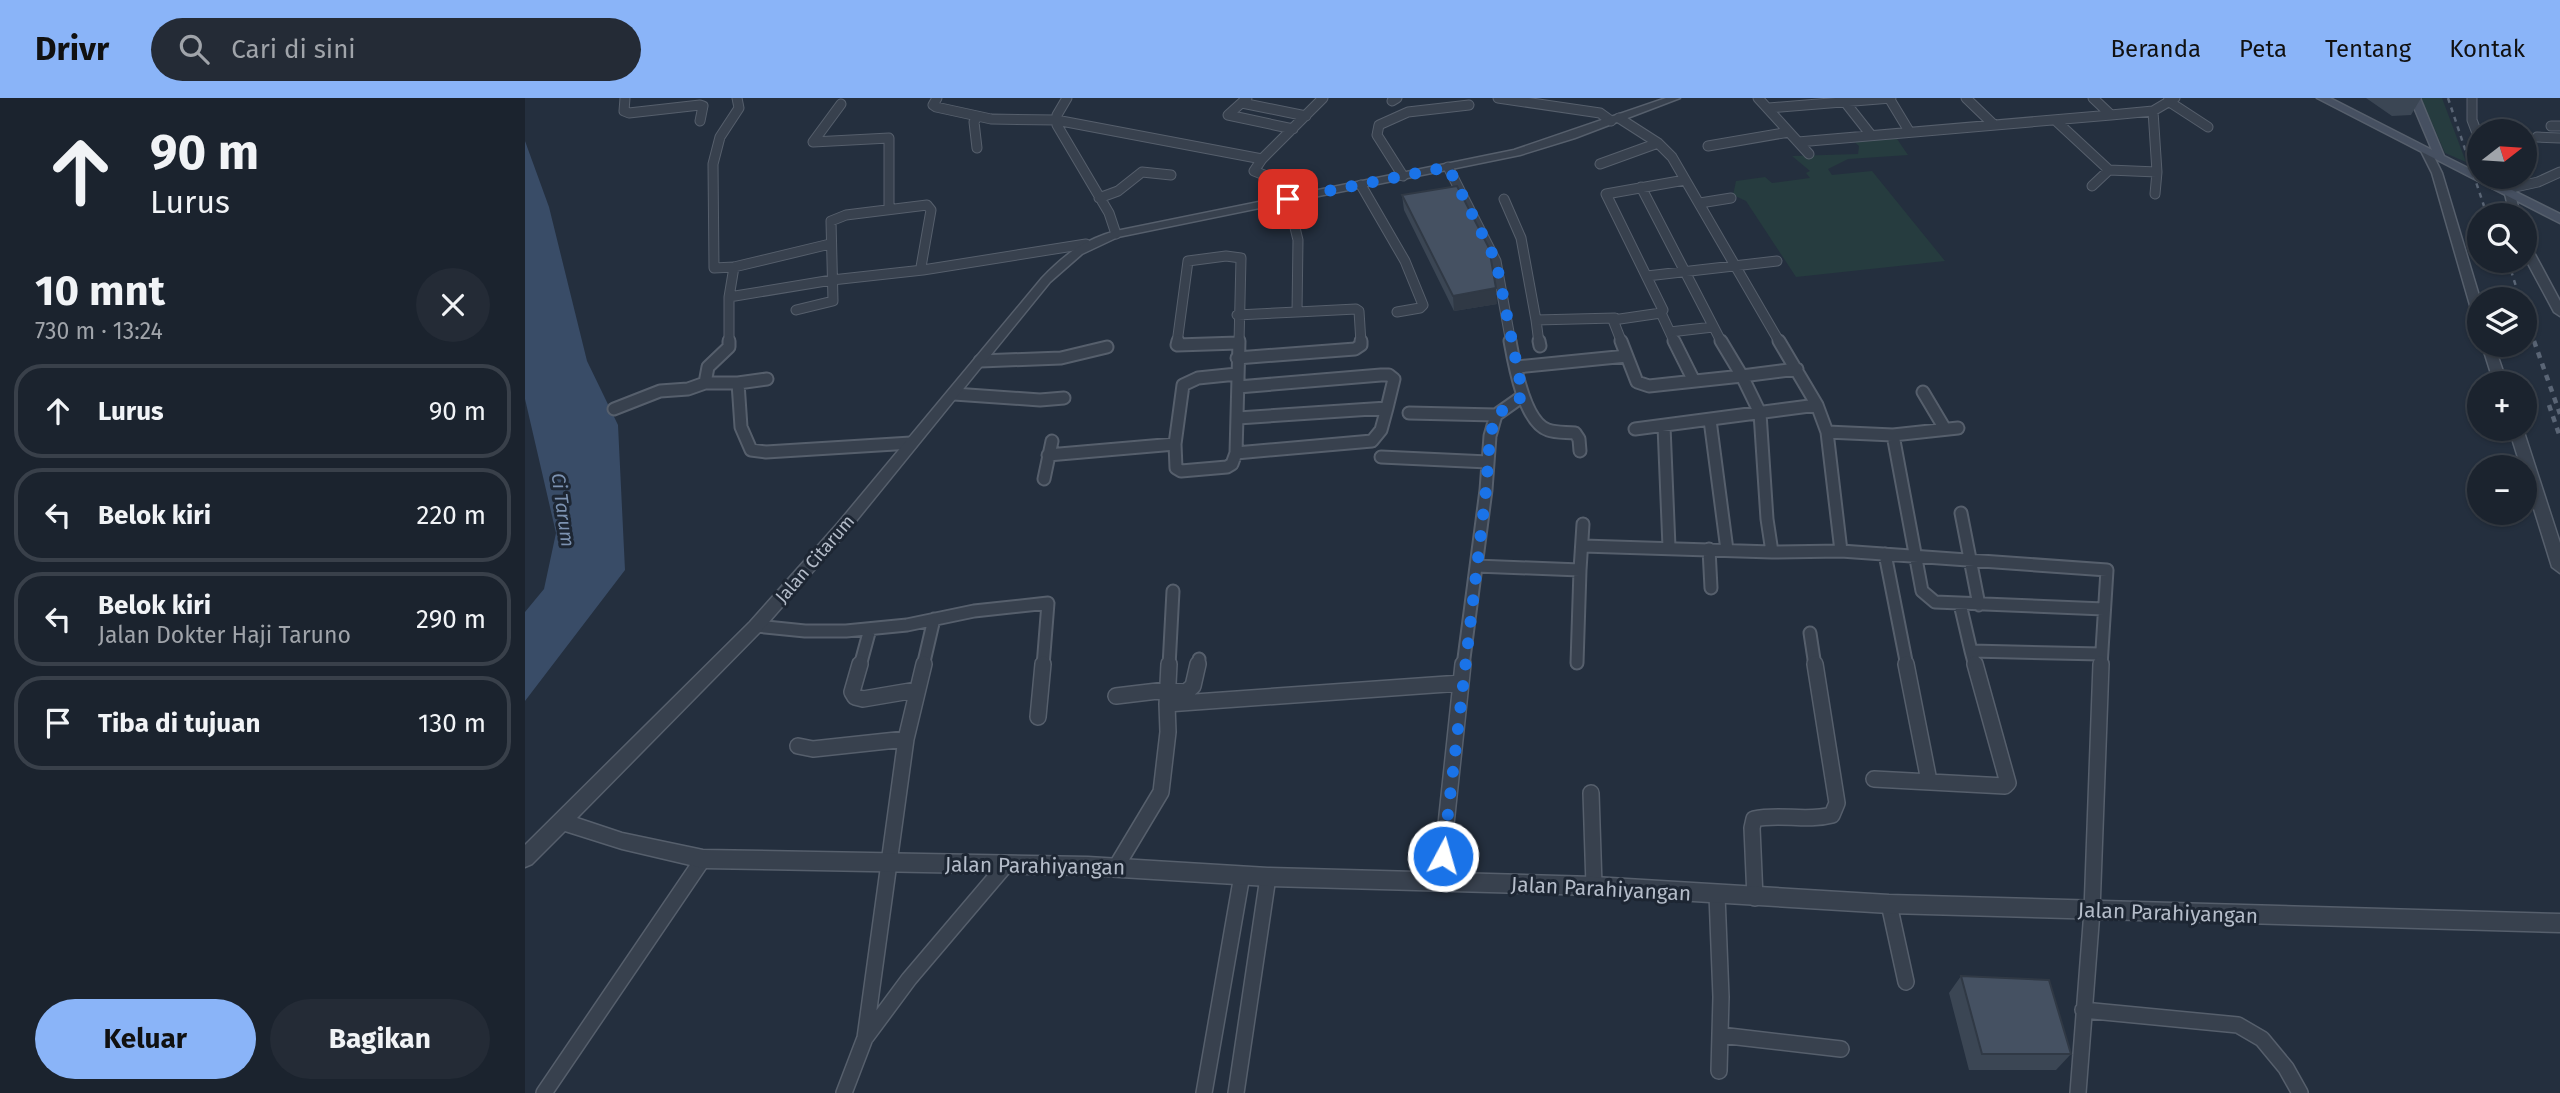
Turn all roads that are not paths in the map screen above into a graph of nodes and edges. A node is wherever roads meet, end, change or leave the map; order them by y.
1 (625, 98) edge
2 (737, 98) edge
3 (937, 98) edge
4 (1067, 98) edge
5 (1323, 98) edge
6 (1499, 98) edge
7 (1675, 98) edge
8 (1758, 98) edge
9 (1890, 98) edge
10 (1966, 98) edge
11 (2094, 98) edge
12 (2322, 98) edge
13 (2415, 98) edge
14 (2472, 98) edge
15 (2167, 100) edge
16 (1244, 101) edge
17 (1845, 102) junction
18 (841, 103) dead end
19 (1469, 105) dead end
20 (1769, 108) junction
21 (2154, 111) junction
22 (2111, 114) junction
23 (1306, 116) junction
24 (977, 117) junction
25 (2472, 119) edge
26 (1056, 120) junction
27 (1615, 120) junction
28 (2055, 120) junction
29 (700, 121) dead end
30 (1993, 124) junction
31 (2208, 127) dead end
32 (2427, 128) junction
33 (1293, 129) junction
34 (2384, 129) junction
35 (1909, 131) junction
36 (1789, 132) junction
37 (1871, 135) junction
38 (2400, 135) junction
39 (2537, 137) dead end
40 (2560, 138) edge
41 (1798, 142) junction
42 (1658, 143) junction
43 (1708, 146) dead end
44 (977, 148) dead end
45 (2426, 151) junction
46 (1809, 154) dead end
47 (2440, 154) junction
48 (1262, 159) junction
49 (1599, 164) dead end
50 (1448, 167) junction
51 (2467, 167) edge
52 (2461, 168) junction
53 (2109, 170) junction
54 (2157, 172) junction
55 (2560, 172) edge
56 (2437, 173) junction
57 (1171, 175) dead end
58 (1403, 176) junction
59 (1685, 180) junction
60 (1361, 185) junction
61 (2092, 186) dead end
62 (1641, 187) junction
63 (2511, 190) junction
64 (1606, 194) junction
65 (2155, 194) dead end
66 (1593, 197) dead end
67 (1099, 198) junction
68 (1731, 198) dead end
69 (1288, 199) junction
70 (1504, 199) dead end
71 (1275, 201) junction
72 (1700, 203) junction
73 (2513, 203) edge
74 (890, 208) junction
75 (2560, 213) edge
76 (2560, 219) edge
77 (1116, 234) junction
78 (830, 244) junction
79 (1086, 244) junction
80 (1777, 261) dead end
81 (1735, 265) junction
82 (734, 267) junction
83 (2537, 269) edge
84 (923, 270) junction
85 (1685, 271) junction
86 (1647, 276) junction
87 (832, 280) junction
88 (2471, 287) edge
89 (729, 298) junction
90 (796, 310) dead end
91 (1297, 312) junction
92 (1397, 312) dead end
93 (2560, 312) edge
94 (1661, 313) junction
95 (1237, 315) junction
96 (1615, 318) junction
97 (1536, 320) junction
98 (1713, 327) junction
99 (1670, 332) junction
100 (1238, 343) junction
101 (1541, 346) dead end
102 (1107, 347) dead end
103 (1627, 356) junction
104 (1237, 358) junction
105 (980, 361) junction
106 (1517, 367) junction
107 (1797, 369) junction
108 (1237, 374) junction
109 (1742, 376) junction
110 (767, 379) dead end
111 (1694, 382) junction
112 (705, 383) junction
113 (738, 383) junction
114 (1238, 387) junction
115 (1923, 392) dead end
116 (954, 394) junction
117 (1523, 396) junction
118 (1065, 398) dead end
119 (1817, 405) junction
120 (1387, 408) junction
121 (614, 409) dead end
122 (1409, 413) dead end
123 (1760, 413) junction
124 (1496, 415) junction
125 (1238, 418) junction
126 (1710, 420) junction
127 (1664, 426) junction
128 (1958, 428) dead end
129 (1635, 429) dead end
130 (1945, 429) junction
131 (1827, 432) junction
132 (1893, 435) junction
133 (1052, 441) dead end
134 (2520, 441) edge
135 (911, 443) junction
136 (1175, 444) junction
137 (1580, 451) dead end
138 (1236, 453) junction
139 (1048, 454) junction
140 (1381, 457) dead end
141 (1488, 462) junction
142 (1044, 479) dead end
143 (1961, 513) dead end
144 (1583, 524) dead end
145 (1583, 546) junction
146 (1669, 547) junction
147 (1709, 549) junction
148 (1727, 550) junction
149 (1841, 551) junction
150 (1772, 552) junction
151 (1885, 554) junction
152 (1916, 556) junction
153 (1970, 559) junction
154 (1476, 566) junction
155 (2560, 567) edge
156 (1580, 570) junction
157 (1711, 587) dead end
158 (1173, 591) dead end
159 (1960, 604) junction
160 (1979, 605) junction
161 (2104, 609) junction
162 (934, 619) junction
163 (756, 626) junction
164 (870, 629) junction
165 (1810, 634) dead end
166 (1971, 651) junction
167 (2101, 654) junction
168 (1199, 659) dead end
169 (1577, 663) dead end
170 (1461, 683) junction
171 (916, 690) junction
172 (1116, 696) dead end
173 (1167, 697) junction
174 (1038, 717) dead end
175 (906, 739) junction
176 (798, 746) dead end
177 (1874, 779) dead end
178 (1929, 781) junction
179 (1591, 793) dead end
180 (563, 822) junction
181 (525, 859) edge
182 (703, 859) junction
183 (888, 862) junction
184 (1005, 866) junction
185 (1116, 867) junction
186 (1242, 875) junction
187 (1268, 877) junction
188 (1440, 881) junction
189 (1594, 886) junction
190 (1717, 895) junction
191 (1755, 898) junction
192 (1889, 904) junction
193 (2092, 911) junction
194 (2560, 923) edge
195 (1906, 982) dead end
196 (2083, 1010) junction
197 (1720, 1035) junction
198 (865, 1038) junction
199 (1841, 1049) dead end
200 (1719, 1071) dead end
201 (544, 1093) edge
202 (844, 1093) edge
203 (1204, 1093) edge
204 (1236, 1093) edge
205 (2078, 1093) edge
206 (2299, 1093) edge

1 - 29 street
2 - 82 street
3 - 24 street
4 - 26 street
5 - 23 street
6 - 27 street
7 - 27 street
8 - 20 street
9 - 17 street
9 - 35 street
10 - 30 street
11 - 22 street
12 - 34 main road
13 - 32 main road
14 - 25 street
15 - 21 street
15 - 31 street
16 - 23 street
16 - 33 street
17 - 20 street
17 - 37 street
18 - 74 street
19 - 58 street
20 - 36 street
21 - 22 street
21 - 54 street
22 - 28 street
23 - 33 street
24 - 26 street
24 - 44 street
26 - 48 street
26 - 67 street
27 - 42 street
27 - 50 street
28 - 30 street
28 - 53 street
30 - 35 street
32 - 38 main road
32 - 47 main road
33 - 48 street
34 - 38 main road
34 - 45 main road
35 - 37 street
36 - 41 street
36 - 43 street
37 - 41 street
38 - 47 main road
39 - 40 street
41 - 46 street
42 - 49 street
42 - 59 street
45 - 52 main road
45 - 56 street
47 - 51 main road
48 - 71 street
50 - 58 street
50 - 106 street
52 - 56 street
52 - 63 main road
53 - 54 street
53 - 61 street
54 - 65 street
55 - 63 street
56 - 88 street
57 - 67 street
58 - 60 street
59 - 62 street
59 - 72 street
60 - 69 street
60 - 92 street
62 - 64 street
62 - 85 street
63 - 73 street
63 - 75 main road
63 - 76 main road
64 - 66 street
64 - 86 street
67 - 77 street
68 - 72 street
69 - 71 street
69 - 91 street
70 - 97 street
71 - 77 street
72 - 81 street
74 - 78 street
74 - 84 street
77 - 79 street
78 - 82 street
78 - 87 street
79 - 84 street
79 - 105 street, Jalan Citarum
80 - 81 street
81 - 85 street
81 - 107 street
82 - 89 street
83 - 93 street
84 - 87 street
85 - 86 street
85 - 98 street
86 - 94 street
87 - 89 street
87 - 90 street
89 - 112 street
91 - 95 street
91 - 104 street
94 - 96 street
94 - 99 street
95 - 100 street
95 - 100 street
96 - 97 street
96 - 103 street
97 - 101 street
98 - 99 street
98 - 109 street
99 - 111 street
100 - 104 street
102 - 105 street
103 - 106 street
103 - 111 street
104 - 108 street
105 - 116 street, Jalan Citarum
106 - 117 street
107 - 109 street
107 - 119 street
108 - 114 street
108 - 136 street
109 - 111 street
109 - 123 street
110 - 113 street
112 - 113 street
112 - 121 street
113 - 135 street
114 - 120 street
114 - 125 street
115 - 130 street
116 - 118 street
116 - 135 street, Jalan Citarum
117 - 124 street
117 - 137 street
119 - 123 street
119 - 131 street
120 - 125 street
120 - 138 street
122 - 124 street
123 - 126 street
123 - 150 street
124 - 141 street
125 - 138 street
126 - 127 street
126 - 148 street
127 - 129 street
127 - 146 street
128 - 130 street
130 - 132 street
131 - 132 street
131 - 149 street
132 - 152 street
133 - 139 street
134 - 155 street
135 - 163 street, Jalan Citarum
136 - 138 street
136 - 139 street
139 - 142 street
140 - 141 street
141 - 154 street
143 - 153 street
144 - 145 street
145 - 146 street
145 - 156 street
146 - 147 street
147 - 148 street
147 - 157 street
148 - 150 street
149 - 150 street
149 - 151 street
151 - 152 street
151 - 178 street
152 - 153 street
152 - 159 street
153 - 160 street
153 - 161 street
154 - 156 street
154 - 170 street
156 - 169 street
158 - 173 street
159 - 160 street
159 - 166 street
160 - 161 street
161 - 167 street
162 - 164 street
162 - 171 street
162 - 174 street
163 - 164 street
163 - 180 street, Jalan Citarum
164 - 171 street
165 - 191 street
166 - 167 street
166 - 178 street
167 - 193 street
168 - 173 street
170 - 173 street
170 - 188 street
171 - 175 street
172 - 173 street
173 - 185 street
175 - 176 street
175 - 183 street
177 - 178 street
179 - 189 street
180 - 181 street, Jalan Citarum
180 - 182 street, Jalan Parahiyangan
182 - 183 street, Jalan Parahiyangan
182 - 201 street
183 - 184 street, Jalan Parahiyangan
183 - 198 street
184 - 185 street, Jalan Parahiyangan
184 - 198 street
185 - 186 street, Jalan Parahiyangan
186 - 187 street, Jalan Parahiyangan
186 - 203 street
187 - 188 street, Jalan Parahiyangan
187 - 204 street
188 - 189 street, Jalan Parahiyangan
189 - 190 street, Jalan Parahiyangan
190 - 191 street, Jalan Parahiyangan
190 - 197 street
191 - 192 street, Jalan Parahiyangan
192 - 193 street, Jalan Parahiyangan
192 - 195 street
193 - 194 street, Jalan Parahiyangan
193 - 196 street
196 - 205 street
196 - 206 street
197 - 199 street
197 - 200 street
198 - 202 street

